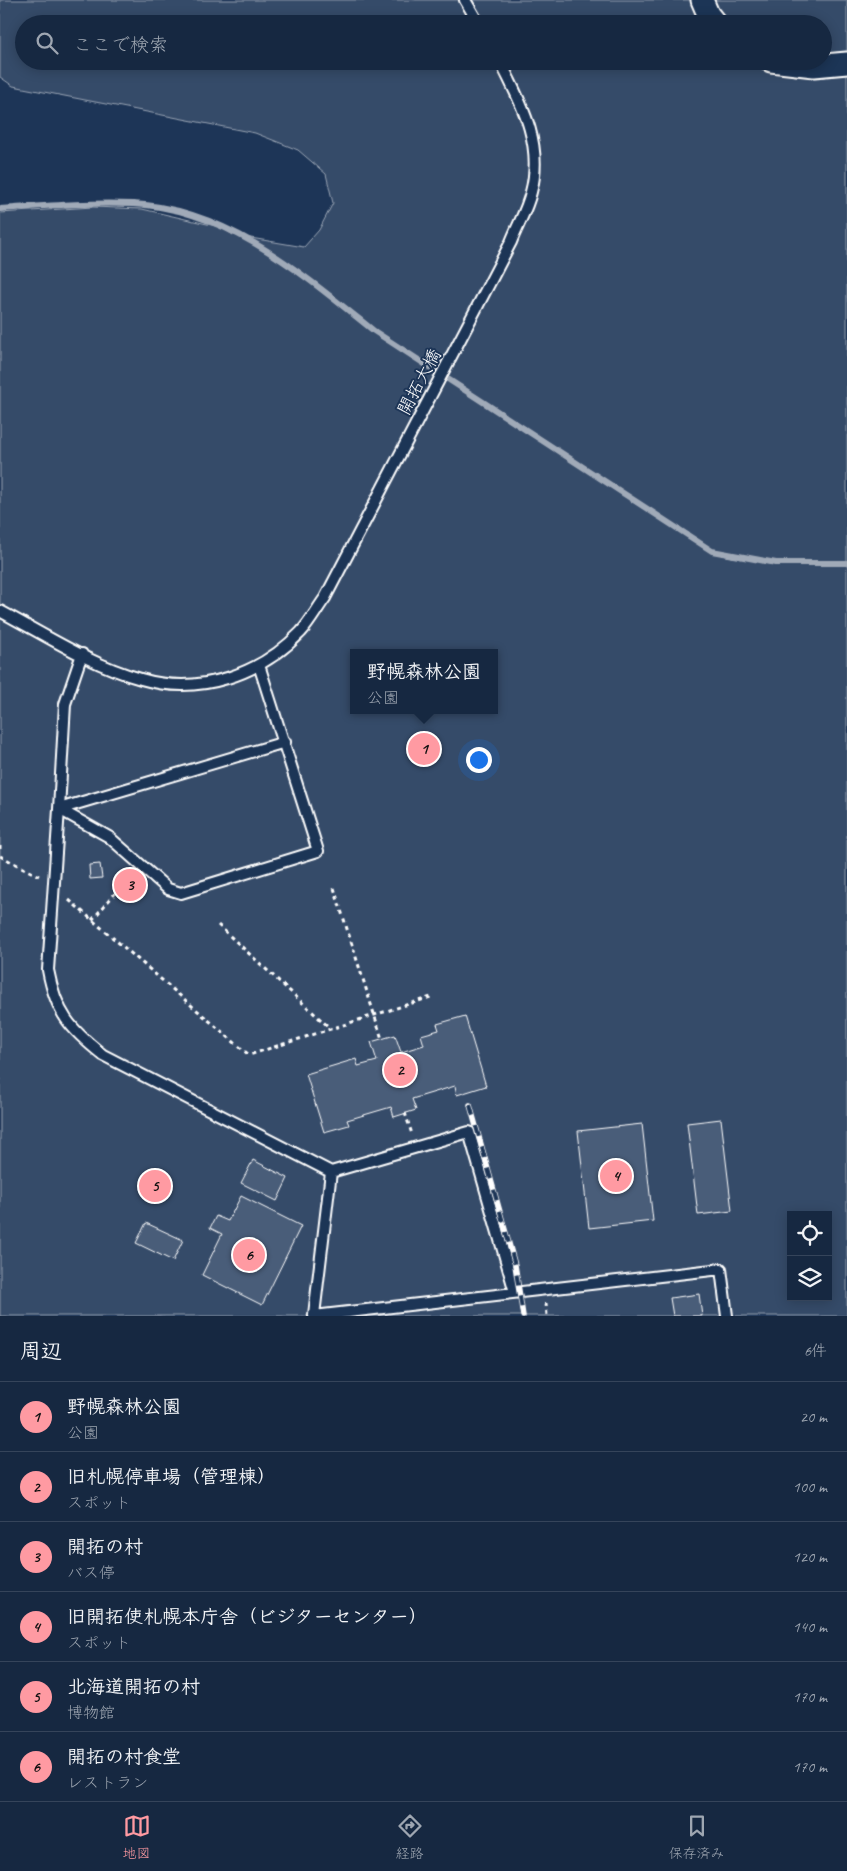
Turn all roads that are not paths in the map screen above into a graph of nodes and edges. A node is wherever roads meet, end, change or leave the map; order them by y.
1 (465, 0) edge
2 (702, 0) edge
3 (474, 15) edge
4 (709, 15) edge
5 (847, 64) edge
6 (832, 65) edge
7 (504, 70) edge
8 (0, 611) edge
9 (82, 654) junction
10 (259, 665) junction
11 (284, 742) junction
12 (59, 809) junction
13 (332, 1172) junction
14 (515, 1292) junction
15 (314, 1316) edge
16 (726, 1316) edge

1 - 3 lane
2 - 4 street
5 - 6 street
7 - 10 lane, 開拓大橋
8 - 9 lane, 開拓大橋
9 - 10 lane, 開拓大橋
9 - 12 lane
10 - 11 lane
11 - 12 lane
11 - 12 lane
12 - 13 lane
13 - 14 lane
13 - 15 lane
14 - 15 lane
14 - 16 lane

